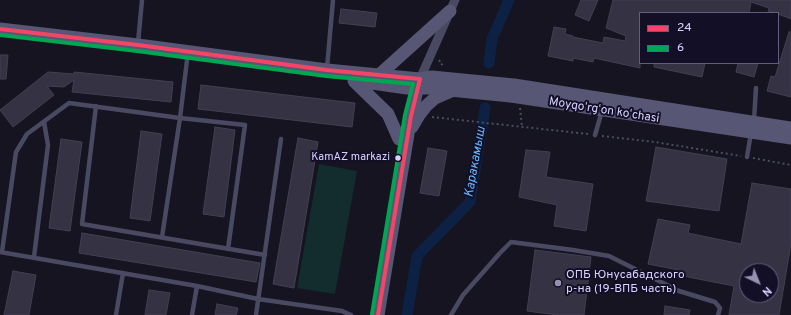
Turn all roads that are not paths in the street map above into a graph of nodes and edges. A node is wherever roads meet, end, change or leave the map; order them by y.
1 (142, 0) edge
2 (333, 0) edge
3 (453, 5) edge
4 (0, 29) edge
5 (138, 44) junction
6 (188, 52) junction
7 (327, 70) junction
8 (379, 75) junction
9 (354, 81) junction
10 (415, 85) junction
11 (459, 87) junction
12 (756, 88) dead end
13 (513, 91) junction
14 (96, 106) junction
15 (602, 111) junction
16 (180, 118) junction
17 (44, 122) junction
18 (752, 127) junction
19 (791, 128) edge
20 (595, 135) road end
21 (791, 138) edge
22 (281, 139) dead end
23 (402, 140) junction
24 (747, 157) road end
25 (162, 238) junction
26 (228, 248) junction
27 (1, 252) edge
28 (265, 255) junction
29 (34, 257) junction
30 (123, 274) junction
31 (197, 286) junction
32 (258, 299) junction
33 (116, 315) edge
34 (192, 315) edge
35 (256, 315) edge
36 (351, 315) edge
37 (369, 315) edge
38 (378, 315) edge
39 (452, 315) edge
40 (718, 315) edge

1 - 5 lane
2 - 7 lane
3 - 8 main road
3 - 10 street
4 - 5 main road
5 - 6 main road
6 - 7 main road
6 - 16 lane
7 - 8 main road
7 - 9 main road
8 - 10 main road
9 - 10 main road
9 - 23 main road
10 - 11 main road, Moyqoʻrgʻon koʻchasi
10 - 23 main road
11 - 13 main road, Moyqoʻrgʻon koʻchasi
11 - 23 main road
12 - 18 lane
13 - 15 main road, Moyqoʻrgʻon koʻchasi
13 - 18 main road, Moyqoʻrgʻon koʻchasi
14 - 16 lane
14 - 17 lane
14 - 25 lane
15 - 18 main road, Moyqoʻrgʻon koʻchasi
15 - 20 lane
16 - 25 lane
16 - 26 lane
17 - 27 lane
17 - 29 lane
18 - 19 main road, Moyqoʻrgʻon koʻchasi
18 - 21 main road, Moyqoʻrgʻon koʻchasi
18 - 24 lane
22 - 28 lane
23 - 37 main road
23 - 38 main road
25 - 26 lane
26 - 28 lane
27 - 29 lane
28 - 32 lane
29 - 30 lane
30 - 31 lane
30 - 33 lane
31 - 32 lane
31 - 34 lane
32 - 35 lane
32 - 36 lane
39 - 40 lane

